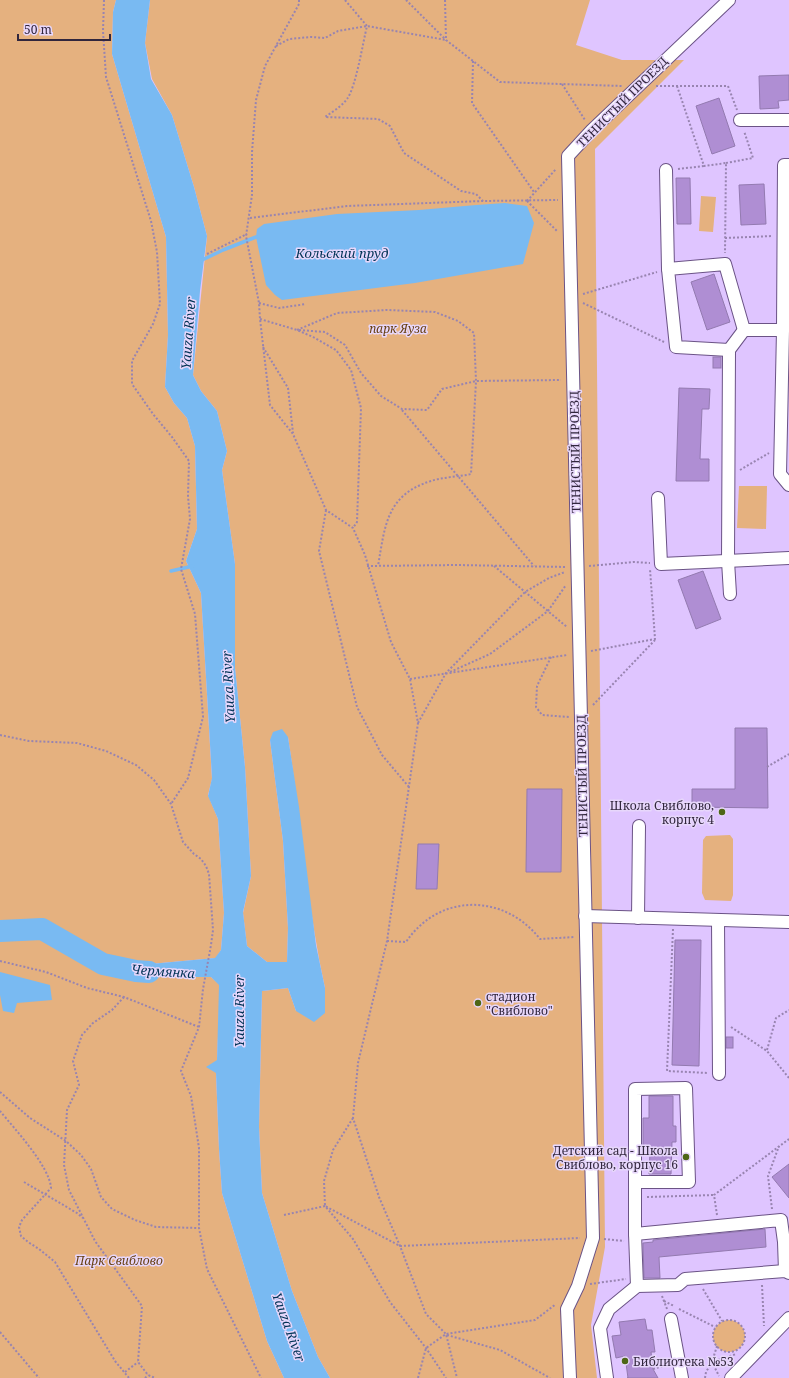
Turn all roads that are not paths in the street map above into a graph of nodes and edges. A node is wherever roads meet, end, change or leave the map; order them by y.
1 (728, 0) edge
2 (740, 120) road end
3 (789, 120) edge
4 (789, 165) edge
5 (666, 170) road end
6 (668, 269) junction
7 (744, 330) junction
8 (783, 330) junction
9 (729, 350) junction
10 (789, 485) edge
11 (658, 498) dead end
12 (789, 558) edge
13 (728, 561) junction
14 (730, 594) dead end
15 (638, 826) dead end
16 (585, 916) junction
17 (638, 918) junction
18 (718, 920) junction
19 (789, 922) edge
20 (719, 1074) road end
21 (635, 1182) junction
22 (635, 1238) junction
23 (787, 1272) edge
24 (637, 1282) junction
25 (789, 1318) edge
26 (671, 1319) road end
27 (570, 1378) edge
28 (607, 1378) edge
29 (682, 1378) edge
30 (731, 1378) edge

1 - 16 street, ТЕНИСТЫЙ ПРОЕЗД
2 - 3 street
4 - 8 street
5 - 6 street
6 - 7 street
6 - 9 street
7 - 8 street
7 - 9 street
8 - 10 street
9 - 13 street
11 - 13 street
12 - 13 street
13 - 14 street
15 - 17 street
16 - 17 street
16 - 27 street, ТЕНИСТЫЙ ПРОЕЗД
17 - 18 street
18 - 19 street
18 - 20 street
21 - 21 street
21 - 22 street
22 - 23 street
22 - 24 street
23 - 24 street
24 - 28 street
25 - 30 street
26 - 29 street

